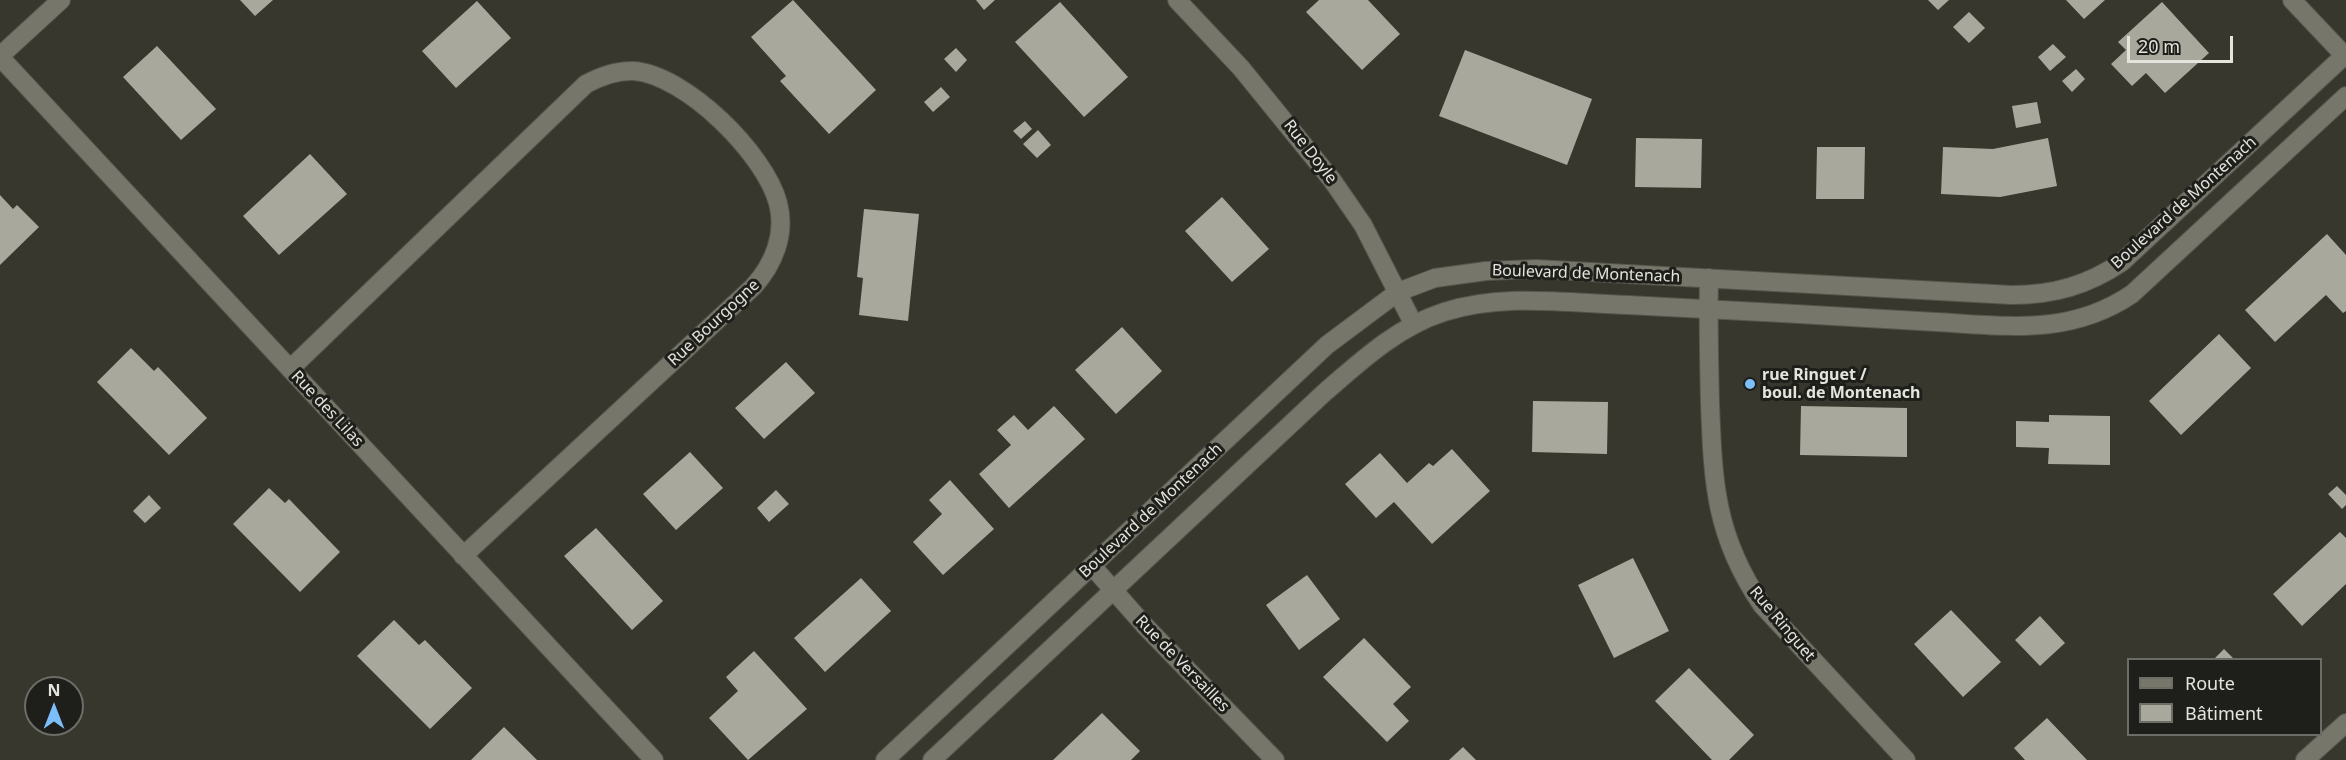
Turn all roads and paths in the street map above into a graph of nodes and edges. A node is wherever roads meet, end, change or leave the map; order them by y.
1 (61, 0) edge
2 (1178, 0) edge
3 (2292, 0) edge
4 (2346, 56) edge
5 (0, 57) edge
6 (2346, 96) edge
7 (1709, 278) junction
8 (1398, 292) junction
9 (1708, 309) junction
10 (1414, 325) junction
11 (290, 369) junction
12 (463, 556) junction
13 (1092, 566) junction
14 (1112, 590) junction
15 (2346, 723) edge
16 (654, 760) edge
17 (885, 760) edge
18 (932, 760) edge
19 (1275, 760) edge
20 (1906, 760) edge
21 (2306, 760) edge

1 - 5 street
2 - 8 street, Rue Doyle
3 - 4 street
4 - 7 street, Boulevard de Montenach
5 - 11 street, Rue des Lilas
6 - 9 street, Boulevard de Montenach
7 - 8 street, Boulevard de Montenach
7 - 9 street, Rue Ringuet
8 - 10 street, Rue Doyle
8 - 13 street, Boulevard de Montenach
9 - 10 street, Boulevard de Montenach
9 - 20 street, Rue Ringuet
10 - 14 street, Boulevard de Montenach
11 - 12 street, Rue des Lilas
11 - 12 street, Rue Bourgogne
12 - 16 street, Rue des Lilas
13 - 14 street, Rue de Versailles
13 - 17 street, Boulevard de Montenach
14 - 18 street, Boulevard de Montenach
14 - 19 street, Rue de Versailles
15 - 21 street

